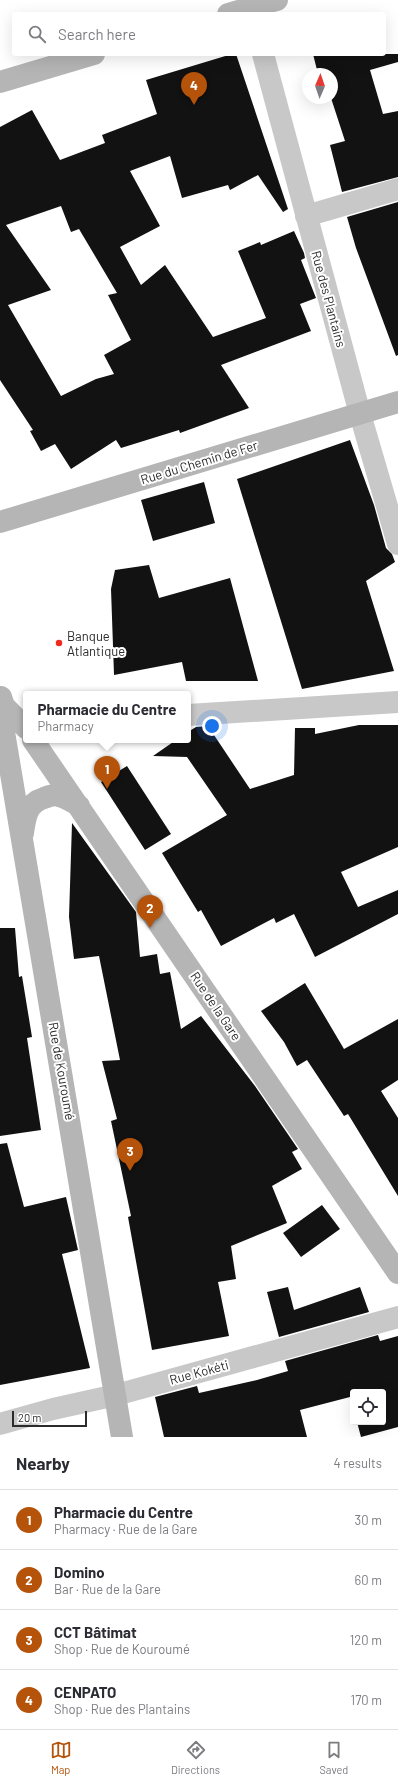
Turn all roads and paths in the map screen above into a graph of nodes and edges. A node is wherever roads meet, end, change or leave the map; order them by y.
1 (277, 0) edge
2 (250, 7) edge
3 (234, 12) edge
4 (87, 56) edge
5 (264, 56) edge
6 (0, 82) edge
7 (398, 189) edge
8 (306, 216) junction
9 (398, 402) edge
10 (360, 414) junction
11 (0, 522) edge
12 (398, 544) edge
13 (398, 702) edge
14 (2, 714) edge
15 (191, 715) edge
16 (23, 727) edge
17 (36, 743) edge
18 (79, 806) junction
19 (22, 840) junction
20 (398, 1273) edge
21 (398, 1317) edge
22 (116, 1395) junction
23 (0, 1424) edge
24 (122, 1437) edge

1 - 2 street
2 - 3 street
4 - 6 street
5 - 8 street, Rue des Plantains
7 - 8 street
8 - 10 street, Rue des Plantains
9 - 10 street, Rue du Chemin de Fer
10 - 11 street, Rue du Chemin de Fer
10 - 12 street, Rue des Plantains
13 - 15 street
14 - 16 street, Rue de la Gare
14 - 19 street, Rue de Kouroumé
17 - 18 street, Rue de la Gare
18 - 19 street
18 - 20 street, Rue de la Gare
19 - 22 street, Rue de Kouroumé
21 - 22 street, Rue Kokéti
22 - 23 street, Rue Kokéti
22 - 24 street, Rue de Kouroumé

